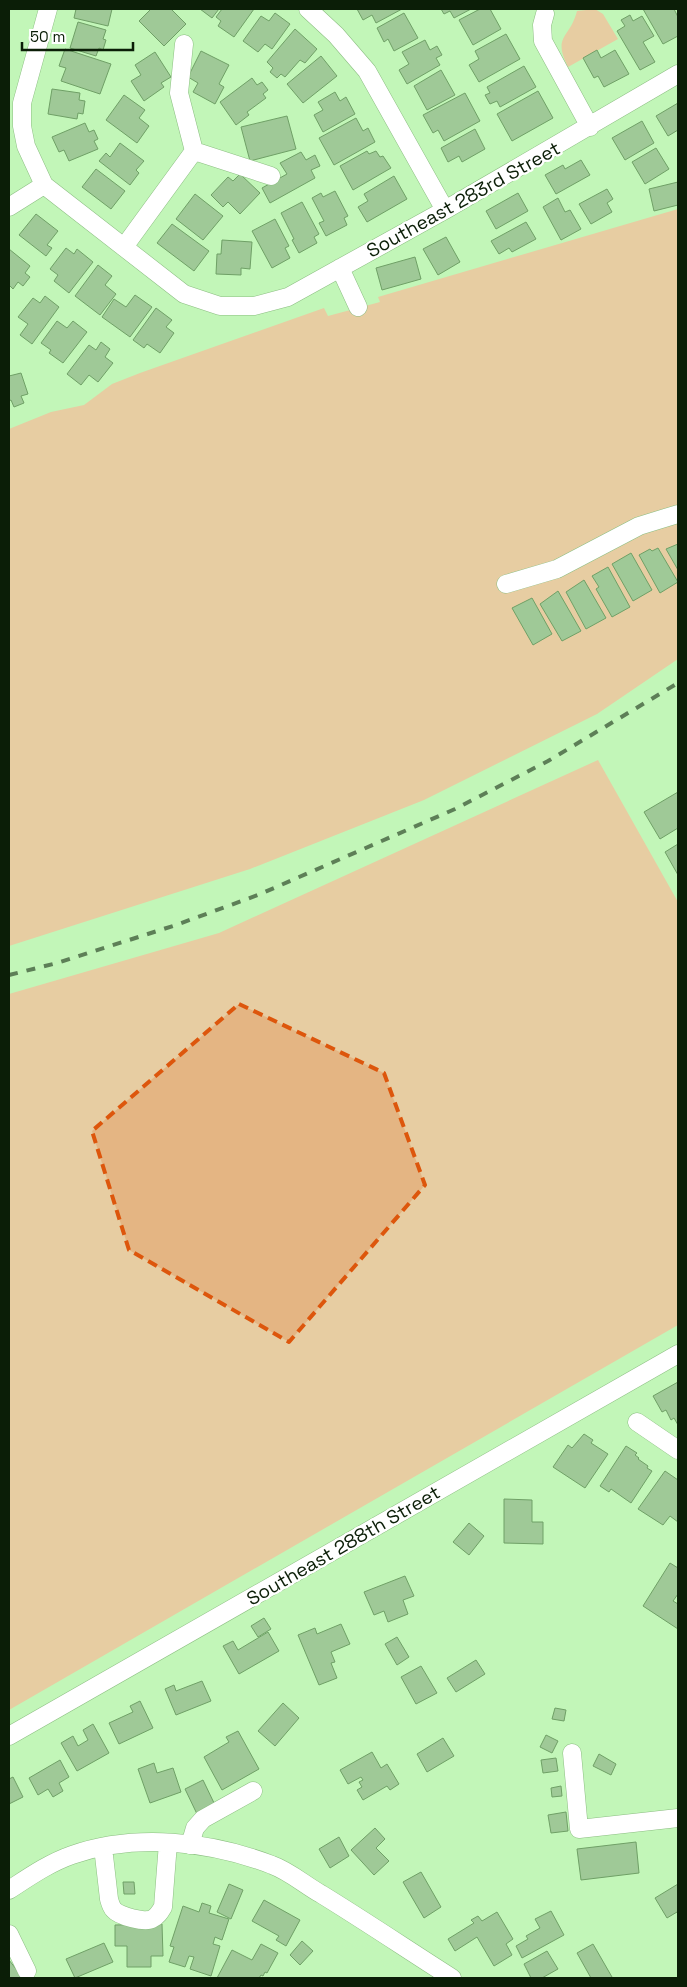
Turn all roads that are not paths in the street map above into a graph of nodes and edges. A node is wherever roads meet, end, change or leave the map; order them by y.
1 (48, 9) edge
2 (308, 9) edge
3 (543, 10) edge
4 (184, 44) dead end
5 (678, 74) edge
6 (590, 127) junction
7 (194, 151) junction
8 (271, 176) dead end
9 (44, 185) junction
10 (9, 207) edge
11 (445, 210) junction
12 (124, 247) junction
13 (340, 268) junction
14 (358, 307) dead end
15 (678, 514) edge
16 (506, 584) dead end
17 (678, 1354) edge
18 (637, 1422) dead end
19 (678, 1450) edge
20 (9, 1736) edge
21 (572, 1753) dead end
22 (253, 1791) dead end
23 (678, 1818) edge
24 (168, 1843) junction
25 (190, 1845) junction
26 (103, 1847) junction
27 (9, 1890) edge
28 (9, 1934) edge
29 (27, 1971) dead end
30 (452, 1978) edge

1 - 9 street
2 - 11 street
3 - 6 street
4 - 7 street
5 - 6 street, Southeast 283rd Street
6 - 11 street, Southeast 283rd Street
7 - 8 street
7 - 12 street
9 - 10 street
9 - 12 street, Southeast 283rd Street
11 - 13 street, Southeast 283rd Street
12 - 13 street, Southeast 283rd Street
13 - 14 street
15 - 16 street
17 - 20 street, Southeast 288th Street
18 - 19 street
21 - 23 street
22 - 25 street
24 - 25 street
24 - 26 street
24 - 26 street
25 - 30 street
26 - 27 street
28 - 29 street

